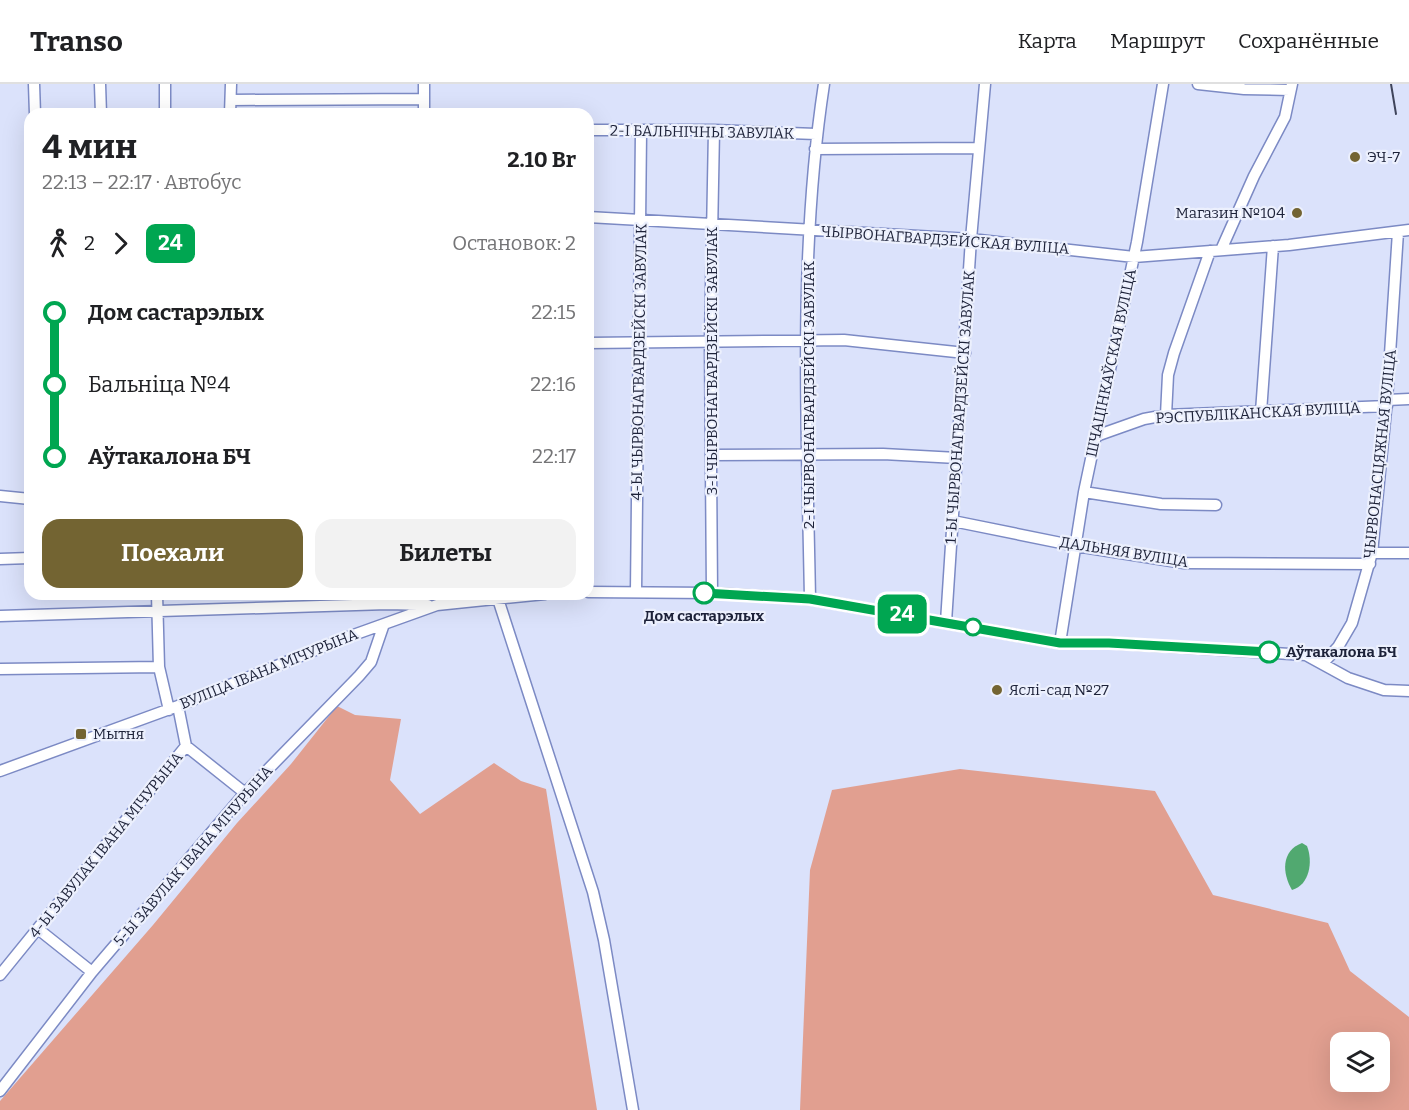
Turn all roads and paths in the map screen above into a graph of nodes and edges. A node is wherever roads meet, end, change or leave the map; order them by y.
1 (34, 84) edge
2 (100, 84) edge
3 (165, 84) edge
4 (231, 84) edge
5 (424, 84) edge
6 (824, 84) edge
7 (985, 84) edge
8 (1163, 84) edge
9 (1198, 84) edge
10 (1291, 87) edge
11 (424, 99) junction
12 (231, 100) junction
13 (35, 108) edge
14 (101, 108) edge
15 (165, 108) edge
16 (230, 108) edge
17 (424, 108) edge
18 (594, 130) edge
19 (714, 130) junction
20 (641, 132) junction
21 (816, 134) junction
22 (979, 148) junction
23 (815, 149) junction
24 (594, 217) edge
25 (640, 219) junction
26 (712, 223) junction
27 (809, 231) junction
28 (1403, 231) edge
29 (971, 239) junction
30 (1273, 246) junction
31 (1215, 251) junction
32 (1134, 257) junction
33 (806, 340) junction
34 (710, 341) junction
35 (639, 342) junction
36 (594, 343) edge
37 (965, 353) junction
38 (1409, 399) edge
39 (1387, 403) junction
40 (1261, 412) junction
41 (1166, 415) junction
42 (1096, 436) junction
43 (711, 455) junction
44 (807, 455) junction
45 (957, 458) junction
46 (1084, 492) junction
47 (0, 496) edge
48 (24, 499) edge
49 (1216, 505) dead end
50 (953, 521) junction
51 (1076, 546) junction
52 (1409, 553) edge
53 (24, 558) edge
54 (1371, 558) junction
55 (0, 559) edge
56 (594, 592) edge
57 (636, 592) junction
58 (712, 593) junction
59 (810, 599) junction
60 (157, 600) edge
61 (427, 600) edge
62 (435, 600) edge
63 (498, 600) edge
64 (157, 611) junction
65 (0, 616) edge
66 (946, 622) junction
67 (384, 624) junction
68 (1060, 643) junction
69 (1323, 663) junction
70 (159, 666) junction
71 (0, 669) edge
72 (1409, 691) edge
73 (173, 708) junction
74 (186, 746) junction
75 (0, 771) edge
76 (245, 793) junction
77 (38, 929) junction
78 (92, 972) junction
79 (0, 975) edge
80 (0, 1091) edge
81 (633, 1110) edge

1 - 13 street
2 - 14 street
3 - 15 street
4 - 12 street
5 - 11 street
6 - 21 street, 2-І ЧЫРВОНАГВАРДЗЕЙСКІ ЗАВУЛАК
7 - 22 street, 1-Ы ЧЫРВОНАГВАРДЗЕЙСКІ ЗАВУЛАК
8 - 32 street, ШЧАЦІНКАЎСКАЯ ВУЛІЦА
9 - 10 street
10 - 31 street
11 - 12 street
11 - 17 street
12 - 16 street
18 - 20 street, 2-І БАЛЬНІЧНЫ ЗАВУЛАК
19 - 20 street, 2-І БАЛЬНІЧНЫ ЗАВУЛАК
19 - 21 street, 2-І БАЛЬНІЧНЫ ЗАВУЛАК
19 - 26 street, 3-І ЧЫРВОНАГВАРДЗЕЙСКІ ЗАВУЛАК
20 - 25 street, 4-Ы ЧЫРВОНАГВАРДЗЕЙСКІ ЗАВУЛАК
21 - 23 street, 2-І ЧЫРВОНАГВАРДЗЕЙСКІ ЗАВУЛАК
22 - 23 street
22 - 29 street, 1-Ы ЧЫРВОНАГВАРДЗЕЙСКІ ЗАВУЛАК
23 - 27 street, 2-І ЧЫРВОНАГВАРДЗЕЙСКІ ЗАВУЛАК
24 - 25 street, ЧЫРВОНАГВАРДЗЕЙСКАЯ ВУЛІЦА
25 - 26 street, ЧЫРВОНАГВАРДЗЕЙСКАЯ ВУЛІЦА
25 - 35 street, 4-Ы ЧЫРВОНАГВАРДЗЕЙСКІ ЗАВУЛАК
26 - 27 street, ЧЫРВОНАГВАРДЗЕЙСКАЯ ВУЛІЦА
26 - 34 street, 3-І ЧЫРВОНАГВАРДЗЕЙСКІ ЗАВУЛАК
27 - 29 street, ЧЫРВОНАГВАРДЗЕЙСКАЯ ВУЛІЦА
27 - 33 street, 2-І ЧЫРВОНАГВАРДЗЕЙСКІ ЗАВУЛАК
28 - 30 street, ЧЫРВОНАГВАРДЗЕЙСКАЯ ВУЛІЦА
28 - 39 street, ЧЫРВОНАСЦЯЖНАЯ ВУЛІЦА
29 - 32 street, ЧЫРВОНАГВАРДЗЕЙСКАЯ ВУЛІЦА
29 - 37 street, 1-Ы ЧЫРВОНАГВАРДЗЕЙСКІ ЗАВУЛАК
30 - 31 street, ЧЫРВОНАГВАРДЗЕЙСКАЯ ВУЛІЦА
30 - 40 street
31 - 32 street, ЧЫРВОНАГВАРДЗЕЙСКАЯ ВУЛІЦА
31 - 41 street
32 - 42 street, ШЧАЦІНКАЎСКАЯ ВУЛІЦА
33 - 34 street
33 - 37 street
33 - 44 street, 2-І ЧЫРВОНАГВАРДЗЕЙСКІ ЗАВУЛАК
34 - 35 street
34 - 43 street, 3-І ЧЫРВОНАГВАРДЗЕЙСКІ ЗАВУЛАК
35 - 36 street
35 - 57 street, 4-Ы ЧЫРВОНАГВАРДЗЕЙСКІ ЗАВУЛАК
37 - 45 street, 1-Ы ЧЫРВОНАГВАРДЗЕЙСКІ ЗАВУЛАК
38 - 39 street, РЭСПУБЛІКАНСКАЯ ВУЛІЦА
39 - 40 street, РЭСПУБЛІКАНСКАЯ ВУЛІЦА
39 - 54 street, ЧЫРВОНАСЦЯЖНАЯ ВУЛІЦА
40 - 41 street, РЭСПУБЛІКАНСКАЯ ВУЛІЦА
41 - 42 street, РЭСПУБЛІКАНСКАЯ ВУЛІЦА
42 - 46 street, ШЧАЦІНКАЎСКАЯ ВУЛІЦА
43 - 44 street
43 - 58 street, 3-І ЧЫРВОНАГВАРДЗЕЙСКІ ЗАВУЛАК
44 - 45 street
44 - 59 street, 2-І ЧЫРВОНАГВАРДЗЕЙСКІ ЗАВУЛАК
45 - 50 street, 1-Ы ЧЫРВОНАГВАРДЗЕЙСКІ ЗАВУЛАК
46 - 49 street
46 - 51 street, ШЧАЦІНКАЎСКАЯ ВУЛІЦА
47 - 48 street
50 - 51 street, ДАЛЬНЯЯ ВУЛІЦА
50 - 66 street, 1-Ы ЧЫРВОНАГВАРДЗЕЙСКІ ЗАВУЛАК
51 - 54 street, ДАЛЬНЯЯ ВУЛІЦА
51 - 68 street, ШЧАЦІНКАЎСКАЯ ВУЛІЦА
52 - 54 street, ДАЛЬНЯЯ ВУЛІЦА
53 - 55 street
54 - 69 street, ЧЫРВОНАСЦЯЖНАЯ ВУЛІЦА
56 - 57 street
57 - 58 street
58 - 59 street
59 - 66 street
60 - 64 street, 4-Ы ЗАВУЛАК ІВАНА МІЧУРЫНА
61 - 64 street
62 - 67 street, ВУЛІЦА ІВАНА МІЧУРЫНА
63 - 81 street
64 - 65 street
64 - 70 street, 4-Ы ЗАВУЛАК ІВАНА МІЧУРЫНА
66 - 68 street
67 - 73 street, ВУЛІЦА ІВАНА МІЧУРЫНА
67 - 76 street, 5-Ы ЗАВУЛАК ІВАНА МІЧУРЫНА
68 - 69 street
69 - 72 street
70 - 71 street
70 - 73 street, 4-Ы ЗАВУЛАК ІВАНА МІЧУРЫНА
73 - 74 street, 4-Ы ЗАВУЛАК ІВАНА МІЧУРЫНА
73 - 75 street, ВУЛІЦА ІВАНА МІЧУРЫНА
74 - 76 street
74 - 77 street, 4-Ы ЗАВУЛАК ІВАНА МІЧУРЫНА
76 - 78 street, 5-Ы ЗАВУЛАК ІВАНА МІЧУРЫНА
77 - 78 street
77 - 79 street, 4-Ы ЗАВУЛАК ІВАНА МІЧУРЫНА
78 - 80 street, 5-Ы ЗАВУЛАК ІВАНА МІЧУРЫНА

